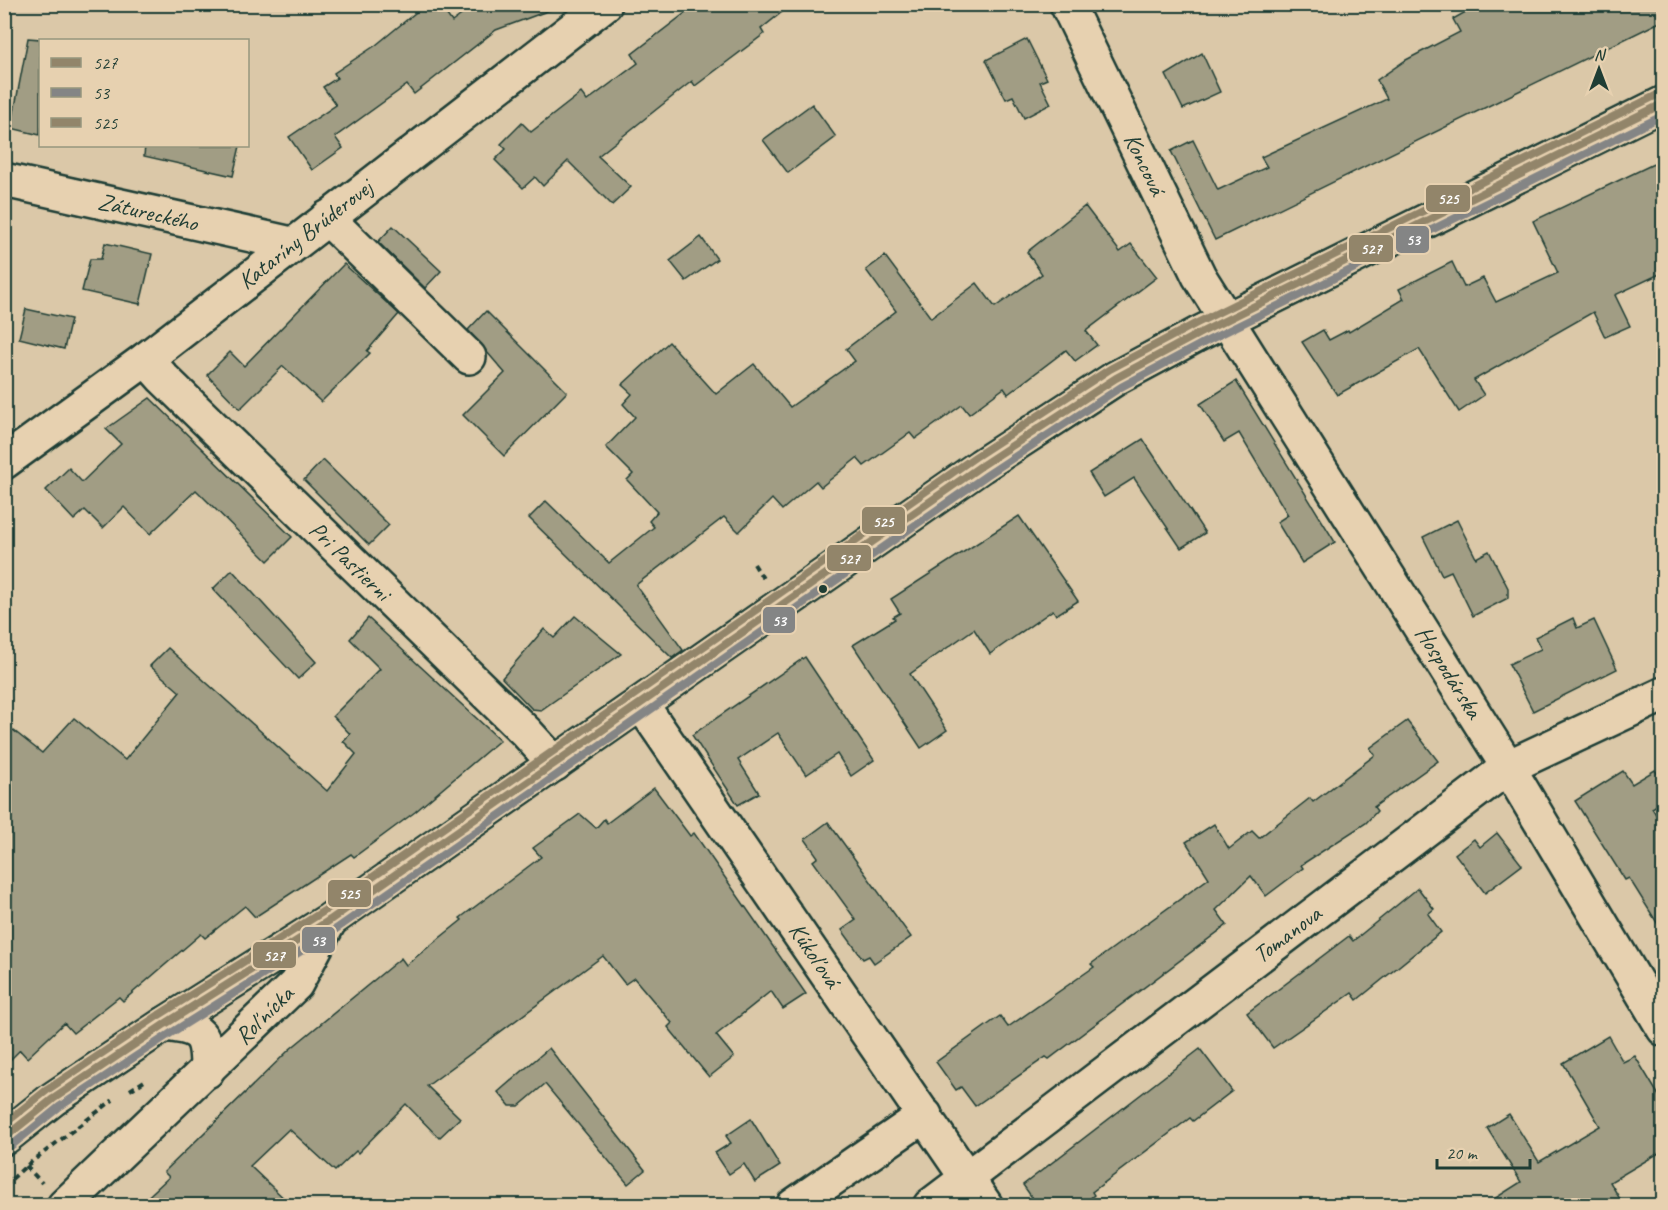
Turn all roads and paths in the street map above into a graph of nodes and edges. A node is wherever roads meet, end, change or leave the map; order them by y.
1 (605, 4) edge
2 (1067, 4) edge
3 (1664, 103) edge
4 (4, 180) edge
5 (327, 218) junction
6 (292, 244) junction
7 (1229, 320) junction
8 (469, 357) dead end
9 (146, 359) junction
10 (4, 462) edge
11 (754, 564) dead end
12 (765, 582) dead end
13 (1664, 694) edge
14 (642, 705) junction
15 (555, 764) junction
16 (1508, 767) junction
17 (330, 920) junction
18 (165, 1024) junction
19 (1664, 1029) edge
20 (207, 1071) junction
21 (150, 1078) dead end
22 (925, 1115) junction
23 (4, 1138) edge
24 (966, 1175) junction
25 (4, 1186) edge
26 (64, 1206) edge
27 (793, 1206) edge
28 (930, 1206) edge
29 (986, 1206) edge

1 - 5 street, Kataríny Brúderovej
2 - 7 street, Koncová
3 - 7 street, Roľnícka
4 - 6 street, Zátureckého
5 - 6 street, Kataríny Brúderovej
5 - 8 street
6 - 9 street, Kataríny Brúderovej
7 - 14 street, Roľnícka
7 - 16 street, Hospodárska
9 - 10 street, Kataríny Brúderovej
9 - 15 street, Pri Pastierni
11 - 12 path
13 - 16 street, Tomanova
14 - 15 street, Roľnícka
14 - 22 street, Kúkoľová
15 - 17 street, Roľnícka
16 - 19 street, Hospodárska
16 - 24 street, Tomanova
17 - 18 street, Roľnícka
17 - 20 street, Roľnícka
18 - 20 street, Roľnícka
18 - 23 street, Roľnícka
20 - 26 street, Roľnícka
21 - 25 path
22 - 24 street, Kúkoľová
22 - 27 street
24 - 28 street, Tomanova
24 - 29 street, Kúkoľová

